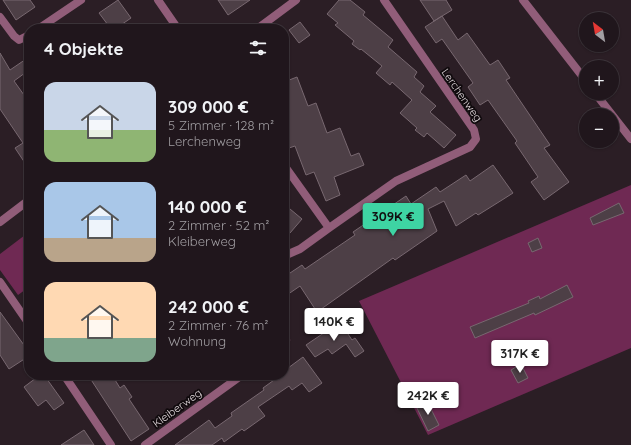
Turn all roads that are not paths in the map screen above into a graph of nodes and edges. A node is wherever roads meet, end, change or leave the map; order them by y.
1 (80, 0) edge
2 (158, 0) edge
3 (296, 0) edge
4 (384, 0) edge
5 (523, 0) edge
6 (0, 17) edge
7 (45, 24) edge
8 (175, 24) edge
9 (264, 24) edge
10 (24, 38) edge
11 (579, 72) edge
12 (600, 100) edge
13 (631, 139) edge
14 (289, 171) edge
15 (24, 204) edge
16 (0, 222) edge
17 (329, 228) junction
18 (289, 254) edge
19 (0, 282) edge
20 (24, 317) edge
21 (67, 380) edge
22 (235, 380) edge
23 (112, 445) edge
24 (145, 445) edge

1 - 7 street
2 - 8 street
3 - 9 street
4 - 17 street, Lerchenweg
5 - 11 street
6 - 10 street
12 - 13 street
14 - 17 street
15 - 16 street
17 - 18 street, Lerchenweg
19 - 20 street
21 - 23 street
22 - 24 street, Kleiberweg

